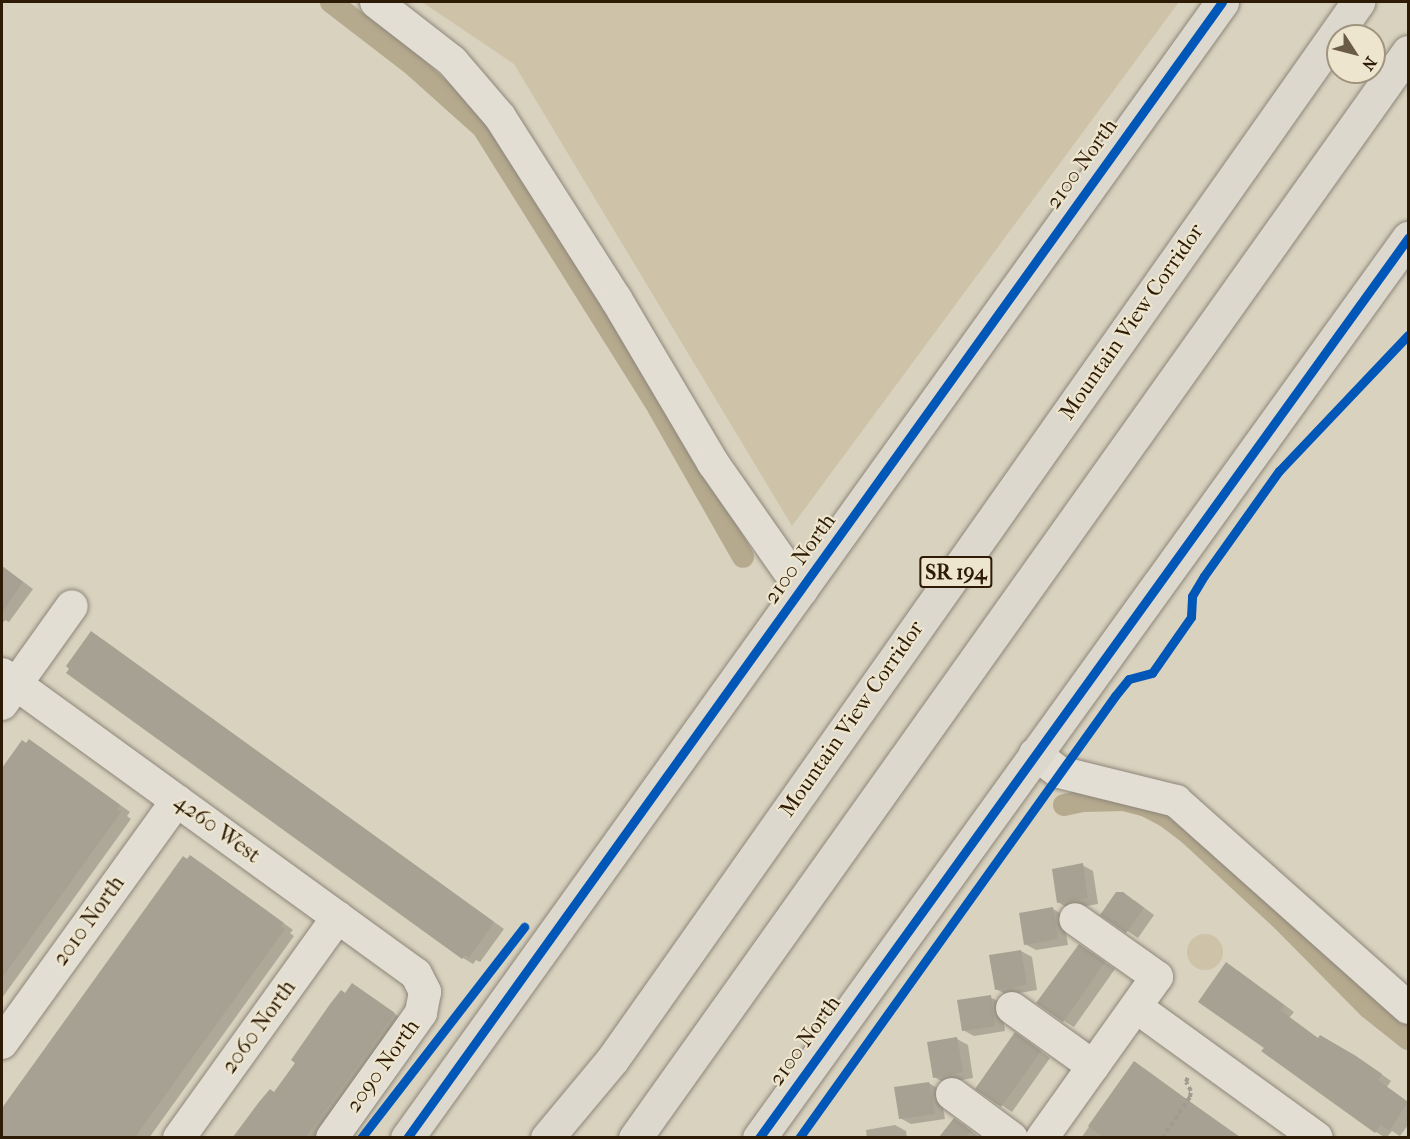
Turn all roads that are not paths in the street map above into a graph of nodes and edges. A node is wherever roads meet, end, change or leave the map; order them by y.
1 (376, 2) edge
2 (1222, 2) edge
3 (1358, 2) edge
4 (1408, 52) edge
5 (1408, 238) edge
6 (802, 590) junction
7 (72, 606) dead end
8 (6, 687) edge
9 (1035, 754) junction
10 (177, 800) junction
11 (338, 917) junction
12 (1075, 919) dead end
13 (425, 992) joint
14 (1136, 1007) junction
15 (1012, 1008) dead end
16 (1408, 1008) edge
17 (2, 1043) edge
18 (1093, 1066) junction
19 (952, 1094) dead end
20 (1285, 1128) edge
21 (179, 1137) edge
22 (332, 1137) edge
23 (407, 1137) edge
24 (547, 1137) edge
25 (635, 1137) edge
26 (759, 1137) edge
27 (1012, 1137) edge
28 (1042, 1137) edge
29 (1317, 1137) edge

1 - 6 street
2 - 6 main road, 2100 North
3 - 24 main road, Mountain View Corridor / SR 194
4 - 25 main road, SR 194
5 - 9 main road, 2100 North
6 - 23 main road, 2100 North
7 - 8 street
8 - 10 street, 4260 West
9 - 16 street
9 - 26 main road, 2100 North
10 - 11 street, 4260 West
10 - 17 street, 2010 North
11 - 13 street, 4260 West
11 - 21 street, 2060 North
12 - 14 street
13 - 22 street, 2090 North
14 - 18 street
14 - 20 street
15 - 18 street
18 - 28 street
19 - 27 street
20 - 29 street

